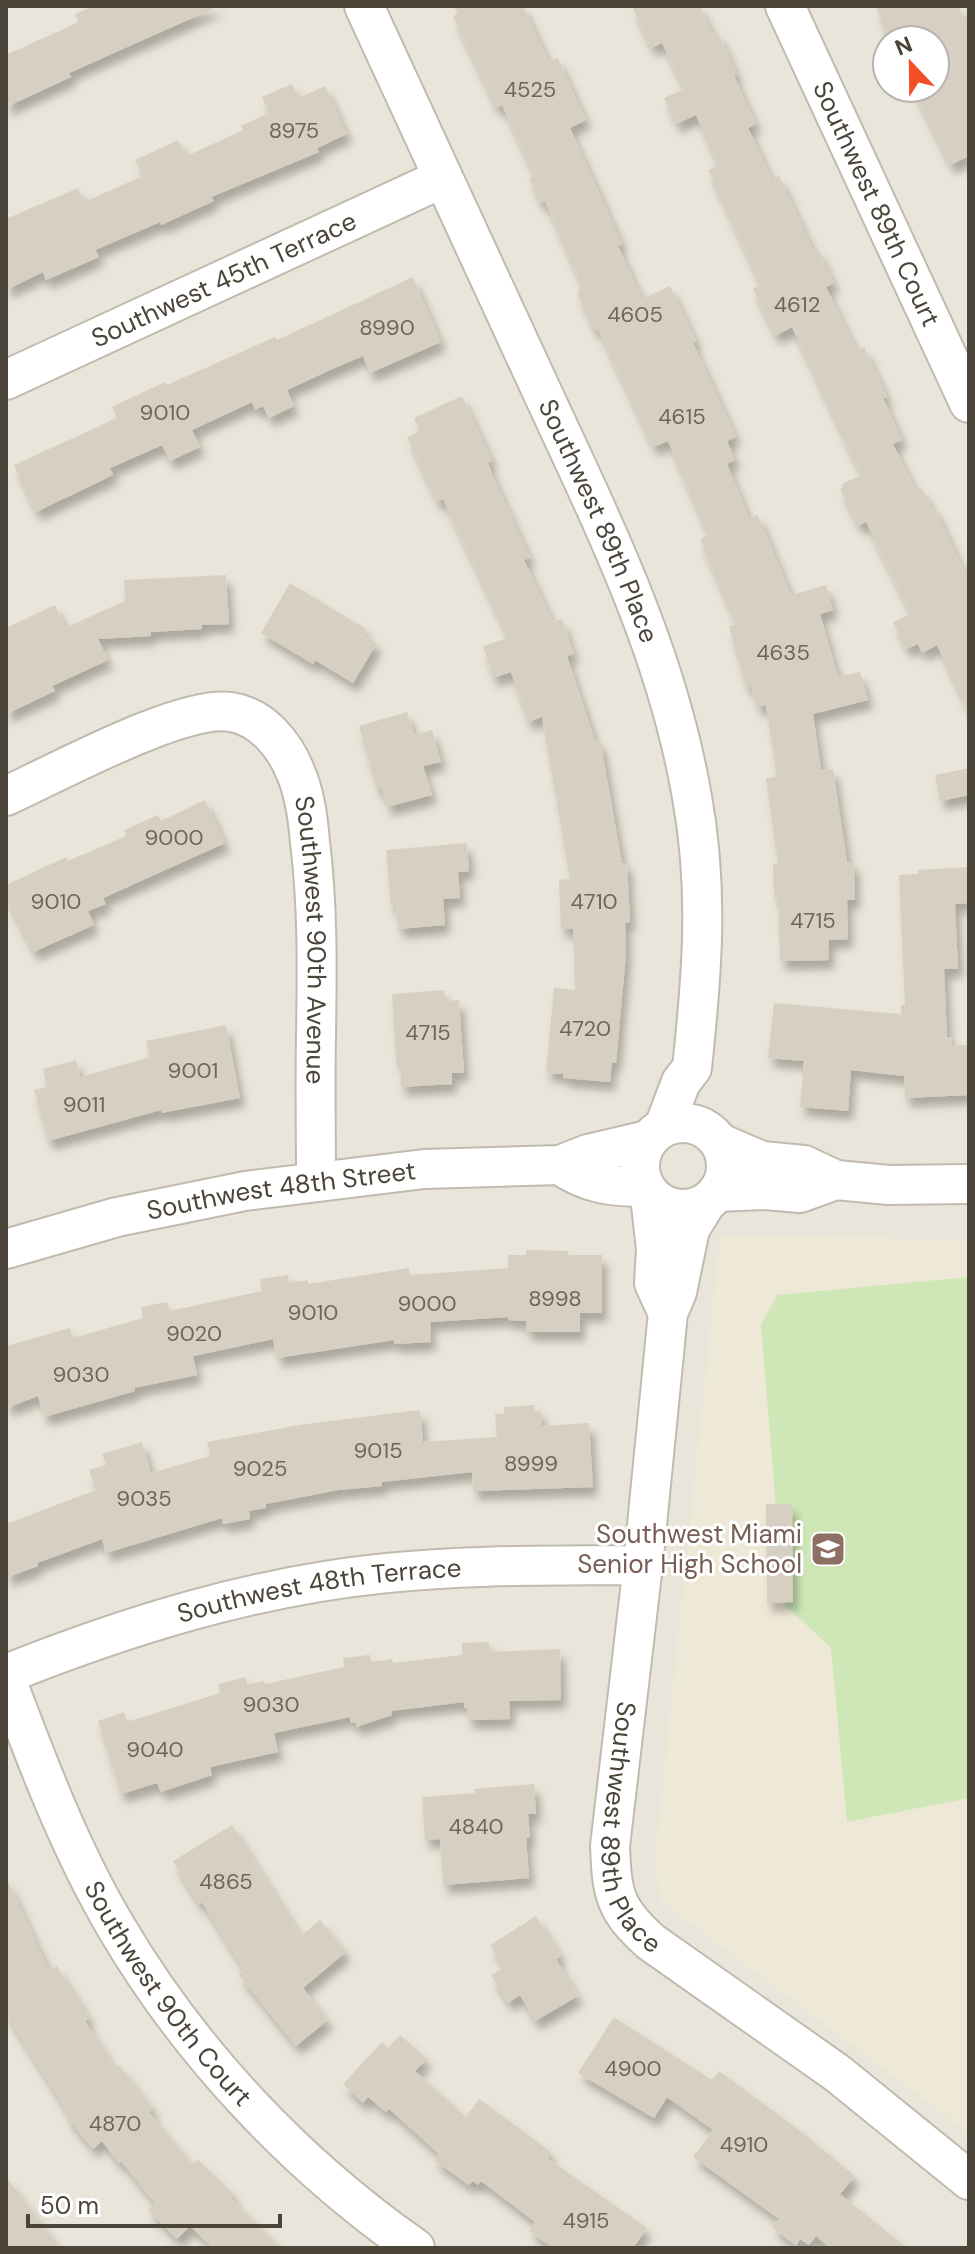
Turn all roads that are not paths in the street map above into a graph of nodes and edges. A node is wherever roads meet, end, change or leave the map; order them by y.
1 (364, 6) edge
2 (785, 6) edge
3 (443, 178) junction
4 (6, 380) edge
5 (969, 403) edge
6 (6, 796) edge
7 (692, 1068) junction
8 (656, 1134) junction
9 (714, 1138) junction
10 (560, 1165) junction
11 (836, 1180) junction
12 (316, 1181) junction
13 (969, 1184) edge
14 (648, 1192) junction
15 (712, 1198) junction
16 (6, 1249) edge
17 (668, 1313) junction
18 (643, 1565) junction
19 (6, 1676) edge
20 (969, 2180) edge
21 (415, 2248) edge

1 - 3 street, Southwest 89th Place
2 - 5 street, Southwest 89th Court
3 - 4 street, Southwest 45th Terrace
3 - 7 street, Southwest 89th Place
6 - 12 street, Southwest 90th Avenue
7 - 8 street, Southwest 89th Place
7 - 9 street, Southwest 89th Place
8 - 9 street, Southwest 48th Street
8 - 10 street, Southwest 48th Street
8 - 14 street
9 - 11 street, Southwest 48th Street
9 - 15 street
10 - 12 street, Southwest 48th Street
10 - 14 street, Southwest 48th Street
11 - 13 street, Southwest 48th Street
11 - 15 street, Southwest 48th Street
12 - 16 street, Southwest 48th Street
14 - 15 street, Southwest 48th Street
14 - 17 street, Southwest 89th Place
15 - 17 street, Southwest 89th Place
17 - 18 street, Southwest 89th Place
18 - 19 street, Southwest 48th Terrace
18 - 20 street, Southwest 89th Place
19 - 21 street, Southwest 90th Court

